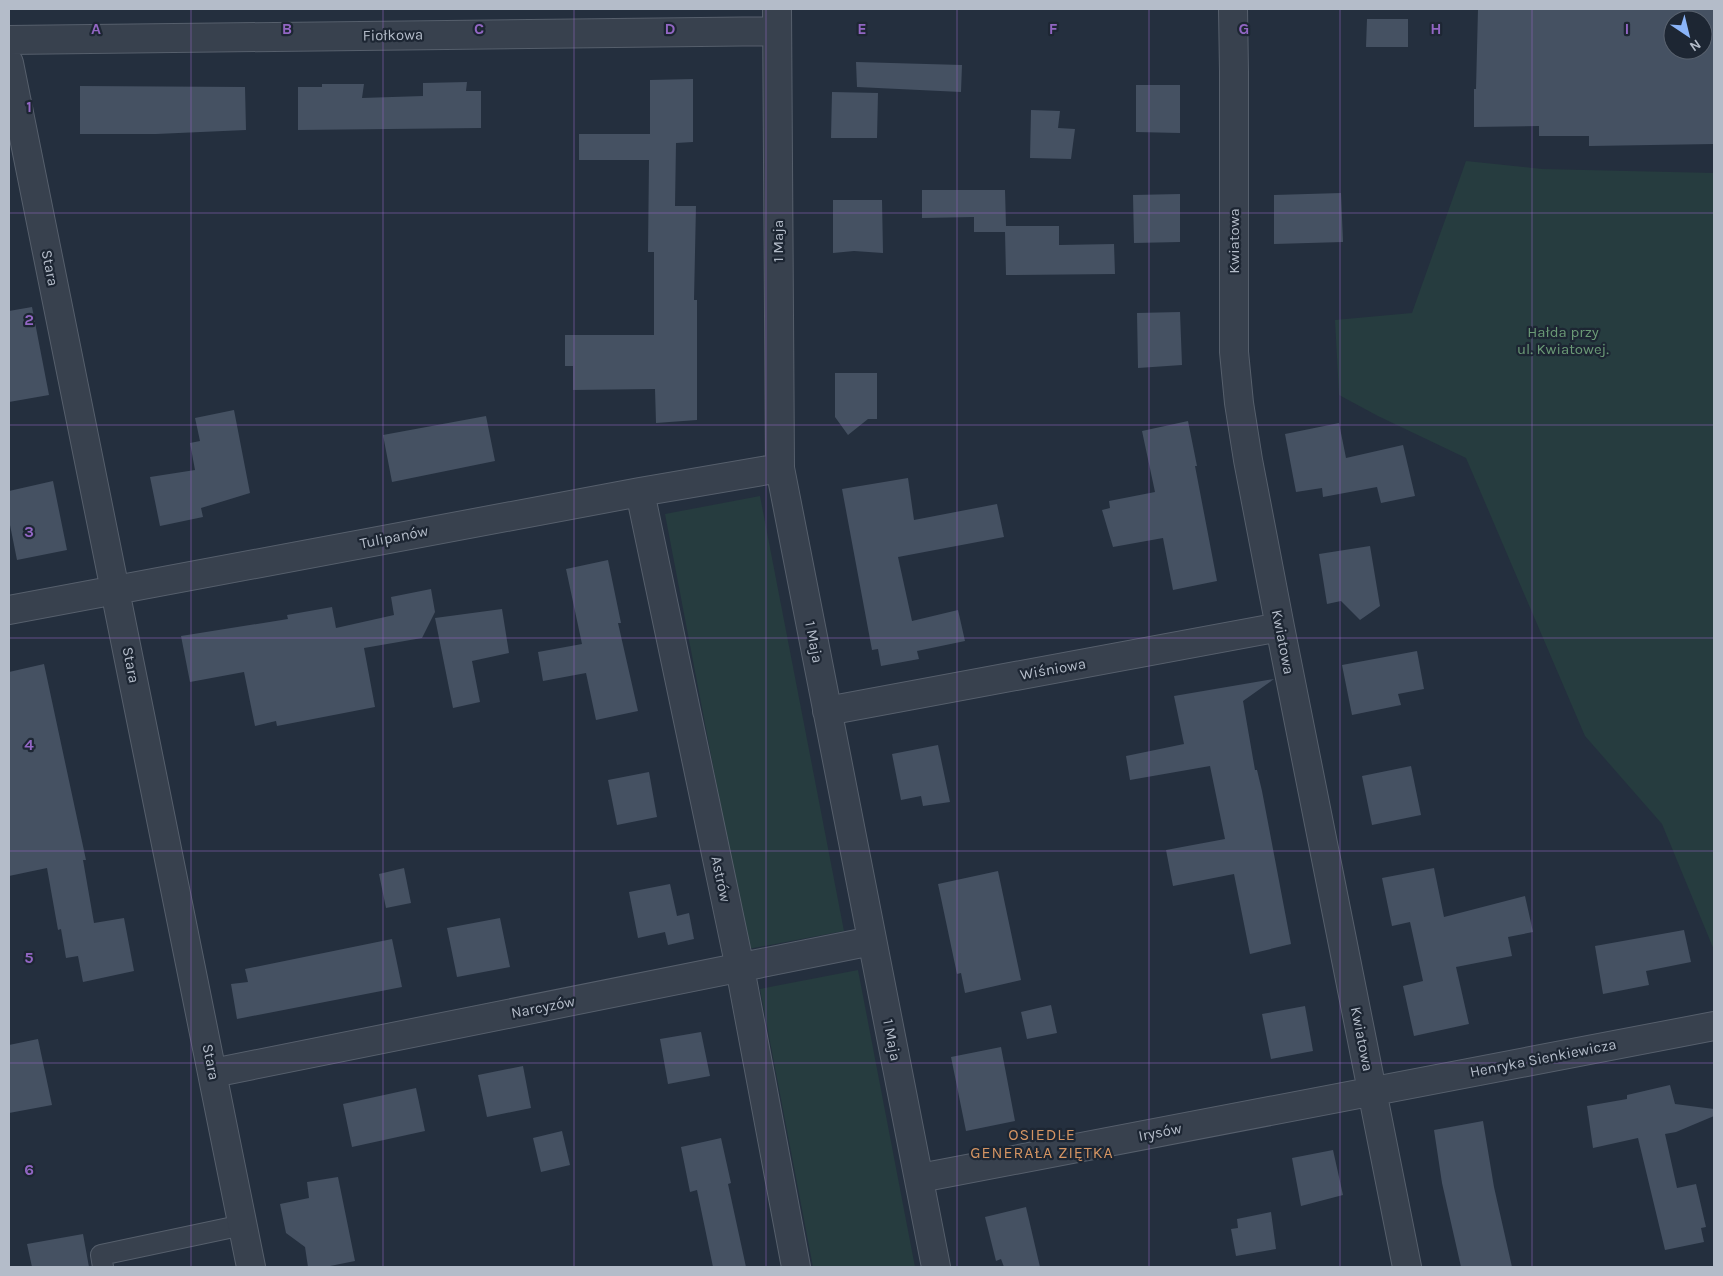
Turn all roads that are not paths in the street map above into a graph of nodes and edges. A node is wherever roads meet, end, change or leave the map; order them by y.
1 (1232, 9) edge
2 (777, 20) edge
3 (9, 40) edge
4 (9, 63) edge
5 (780, 468) junction
6 (640, 492) junction
7 (115, 589) junction
8 (9, 610) edge
9 (1280, 627) junction
10 (827, 711) junction
11 (872, 942) junction
12 (740, 968) junction
13 (1714, 1026) edge
14 (213, 1073) junction
15 (1372, 1091) junction
16 (920, 1178) junction
17 (243, 1225) junction
18 (103, 1267) edge
19 (251, 1267) edge
20 (796, 1267) edge
21 (936, 1267) edge
22 (1407, 1267) edge

1 - 9 street, Kwiatowa
2 - 3 street, Fiołkowa
2 - 5 street, 1 Maja
4 - 7 street, Stara
5 - 6 street, Tulipanów
5 - 10 street, 1 Maja
6 - 7 street, Tulipanów
6 - 12 street, Astrów
7 - 8 street, Tulipanów
7 - 14 street, Stara
9 - 10 street, Wiśniowa
9 - 15 street, Kwiatowa
10 - 11 street, 1 Maja
11 - 12 street, Narcyzów
11 - 16 street, 1 Maja
12 - 14 street, Narcyzów
12 - 20 street, Astrów
13 - 15 street, Henryka Sienkiewicza
14 - 17 street, Stara
15 - 16 street, Irysów
15 - 22 street, Kwiatowa
16 - 21 street, 1 Maja
17 - 18 lane
17 - 19 street, Stara

